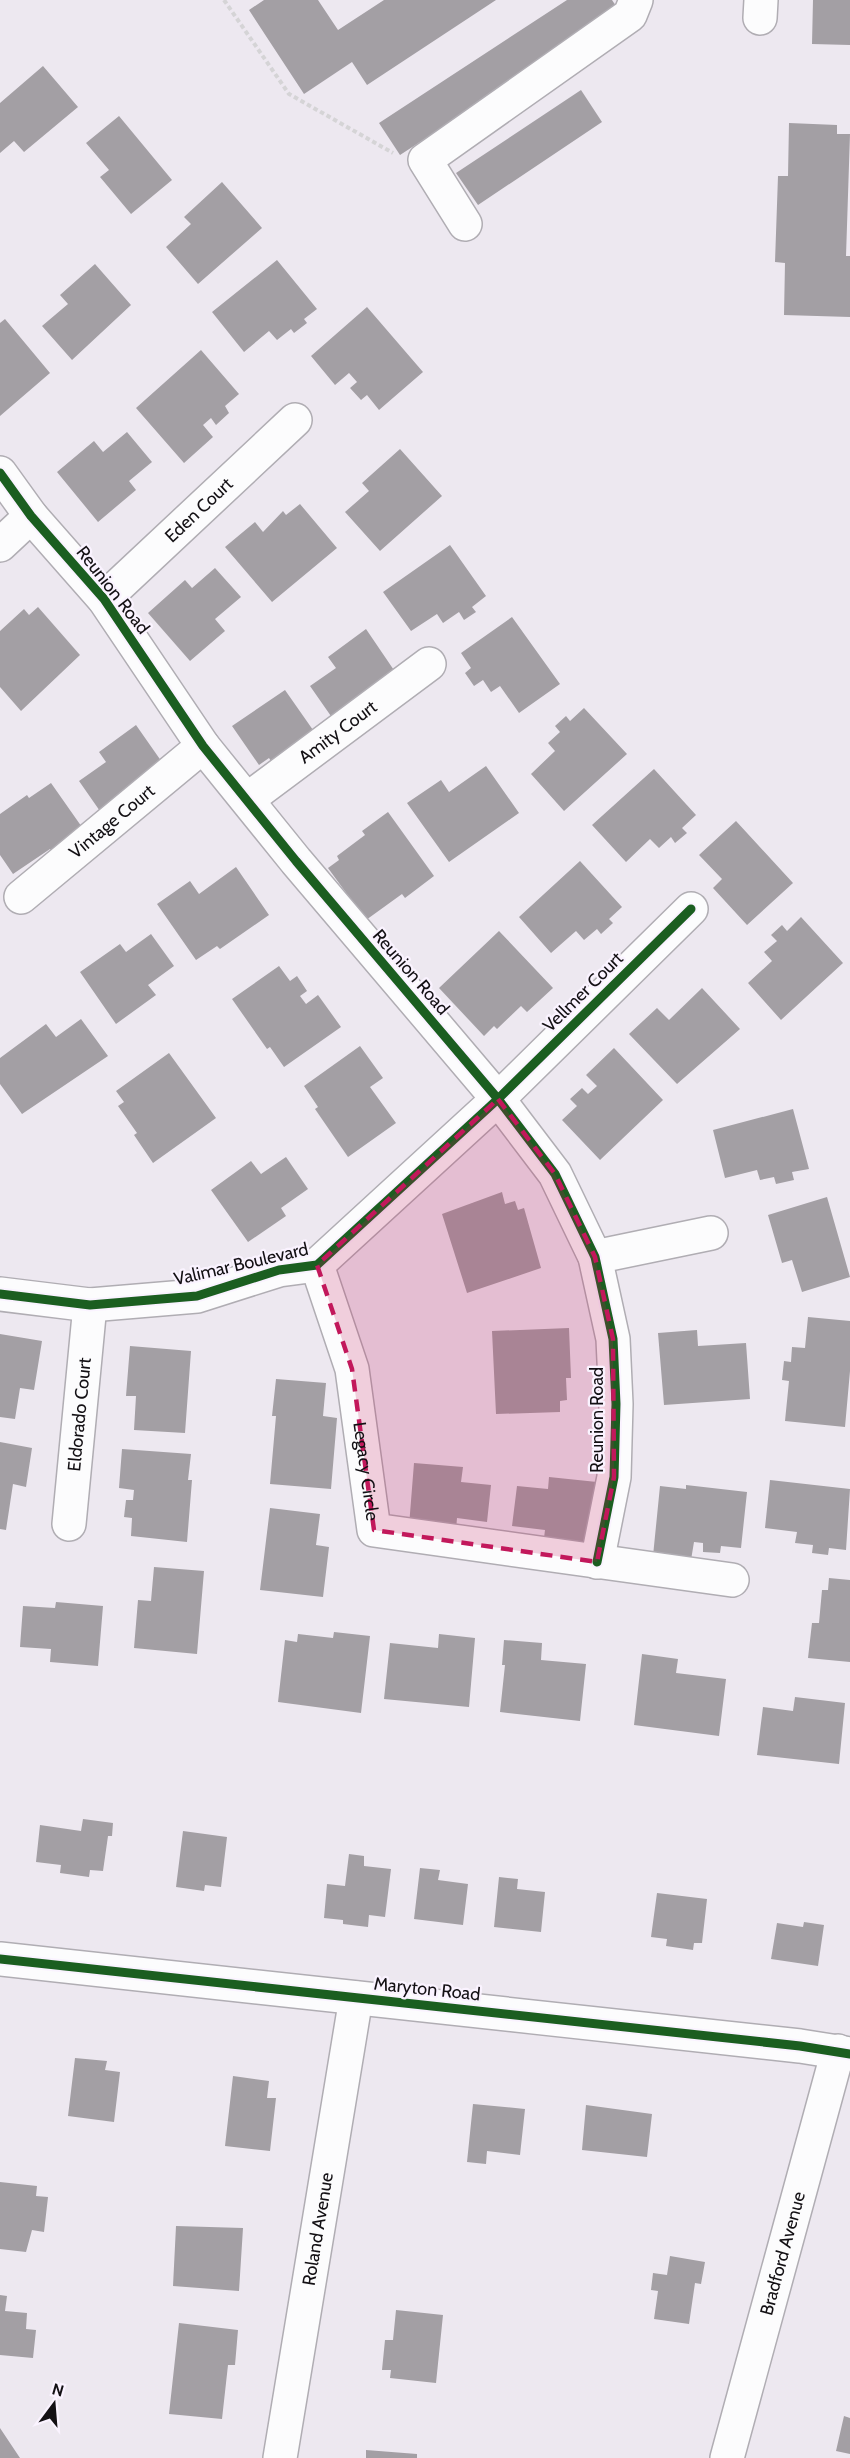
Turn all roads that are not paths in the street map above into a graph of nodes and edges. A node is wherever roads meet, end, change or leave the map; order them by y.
1 (636, 0) edge
2 (465, 224) dead end
3 (295, 420) dead end
4 (0, 473) edge
5 (31, 516) junction
6 (0, 544) edge
7 (104, 599) junction
8 (429, 664) dead end
9 (203, 746) junction
10 (248, 799) junction
11 (21, 897) dead end
12 (691, 909) dead end
13 (498, 1099) junction
14 (711, 1233) dead end
15 (595, 1257) junction
16 (317, 1265) junction
17 (0, 1294) edge
18 (90, 1305) junction
19 (69, 1524) dead end
20 (597, 1562) junction
21 (732, 1580) dead end
22 (0, 1959) edge
23 (356, 1998) junction
24 (844, 2053) edge
25 (280, 2458) edge
26 (727, 2458) edge

1 - 2 street
3 - 7 street, Eden Court
4 - 5 street, Reunion Road
5 - 6 street
5 - 7 street, Reunion Road
7 - 9 street, Reunion Road
8 - 10 street, Amity Court
9 - 10 street, Reunion Road
9 - 11 street, Vintage Court
10 - 13 street, Reunion Road
12 - 13 street, Vellmer Court
13 - 15 street, Reunion Road
13 - 16 street, Valimar Boulevard
14 - 15 street
15 - 20 street, Reunion Road
16 - 18 street, Valimar Boulevard
16 - 20 street, Legacy Circle
17 - 18 street, Valimar Boulevard
18 - 19 street, Eldorado Court
20 - 21 street
22 - 23 street, Maryton Road
23 - 24 street, Maryton Road
23 - 25 street, Roland Avenue
24 - 26 street, Bradford Avenue

